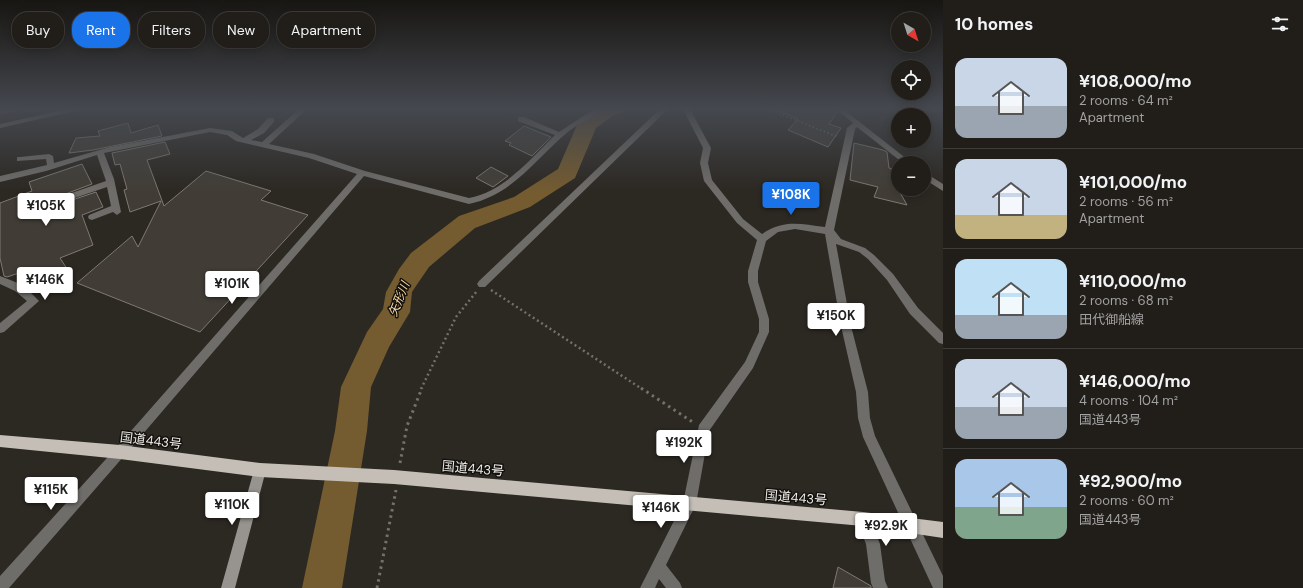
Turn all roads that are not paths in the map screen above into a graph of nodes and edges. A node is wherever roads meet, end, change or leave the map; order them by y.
1 (178, 136) edge
2 (237, 136) edge
3 (251, 136) edge
4 (272, 136) edge
5 (559, 136) edge
6 (635, 136) edge
7 (702, 136) edge
8 (849, 136) edge
9 (875, 136) edge
10 (245, 140) junction
11 (264, 144) junction
12 (100, 152) junction
13 (899, 156) edge
14 (20, 159) dead end
15 (51, 166) junction
16 (362, 173) junction
17 (0, 179) edge
18 (931, 180) edge
19 (110, 183) junction
20 (943, 188) edge
21 (63, 199) dead end
22 (92, 217) dead end
23 (829, 231) junction
24 (762, 239) junction
25 (0, 280) edge
26 (482, 284) road end
27 (0, 329) edge
28 (943, 340) edge
29 (0, 441) edge
30 (120, 452) junction
31 (260, 470) junction
32 (689, 504) junction
33 (863, 519) junction
34 (943, 530) edge
35 (657, 566) junction
36 (0, 587) edge
37 (228, 588) edge
38 (647, 588) edge
39 (674, 588) edge
40 (882, 588) edge
41 (941, 588) edge

1 - 12 street
2 - 10 street
3 - 10 street
4 - 11 street
5 - 16 street
6 - 26 street
7 - 24 street
8 - 23 street
9 - 13 street
10 - 11 street
11 - 16 street
12 - 15 street
12 - 19 street
14 - 15 street
15 - 17 street
16 - 30 street
18 - 20 street
19 - 21 street
19 - 22 street
23 - 24 street
23 - 28 street
23 - 41 street
24 - 32 street
25 - 27 street
29 - 30 highway, 国道443号
30 - 31 highway, 国道443号
30 - 36 street
31 - 32 highway, 国道443号
31 - 37 main road
32 - 33 highway, 国道443号
32 - 35 street
33 - 34 highway, 国道443号
33 - 40 street
35 - 38 street
35 - 39 street

